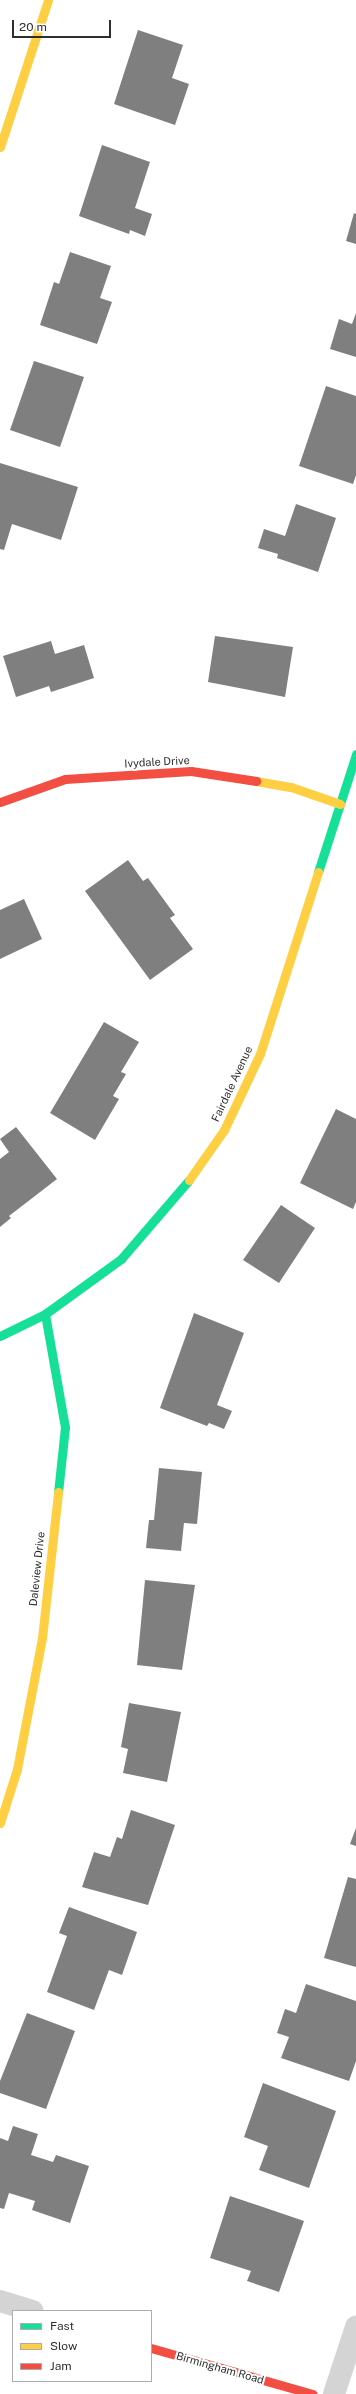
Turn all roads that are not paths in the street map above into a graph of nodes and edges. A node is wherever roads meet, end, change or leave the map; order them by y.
1 (48, 0) edge
2 (0, 147) edge
3 (356, 754) edge
4 (0, 802) edge
5 (340, 804) junction
6 (45, 1314) junction
7 (0, 1336) edge
8 (0, 1823) edge
9 (0, 2301) edge
10 (29, 2310) edge
11 (356, 2328) edge
12 (152, 2348) edge
13 (313, 2394) edge
14 (334, 2394) edge

1 - 2 street
3 - 5 street, Fairdale Avenue
4 - 5 street, Ivydale Drive
5 - 6 street, Fairdale Avenue
6 - 7 street, Fairdale Avenue
6 - 8 street, Daleview Drive
9 - 10 street
11 - 14 street
12 - 13 street, Birmingham Road

